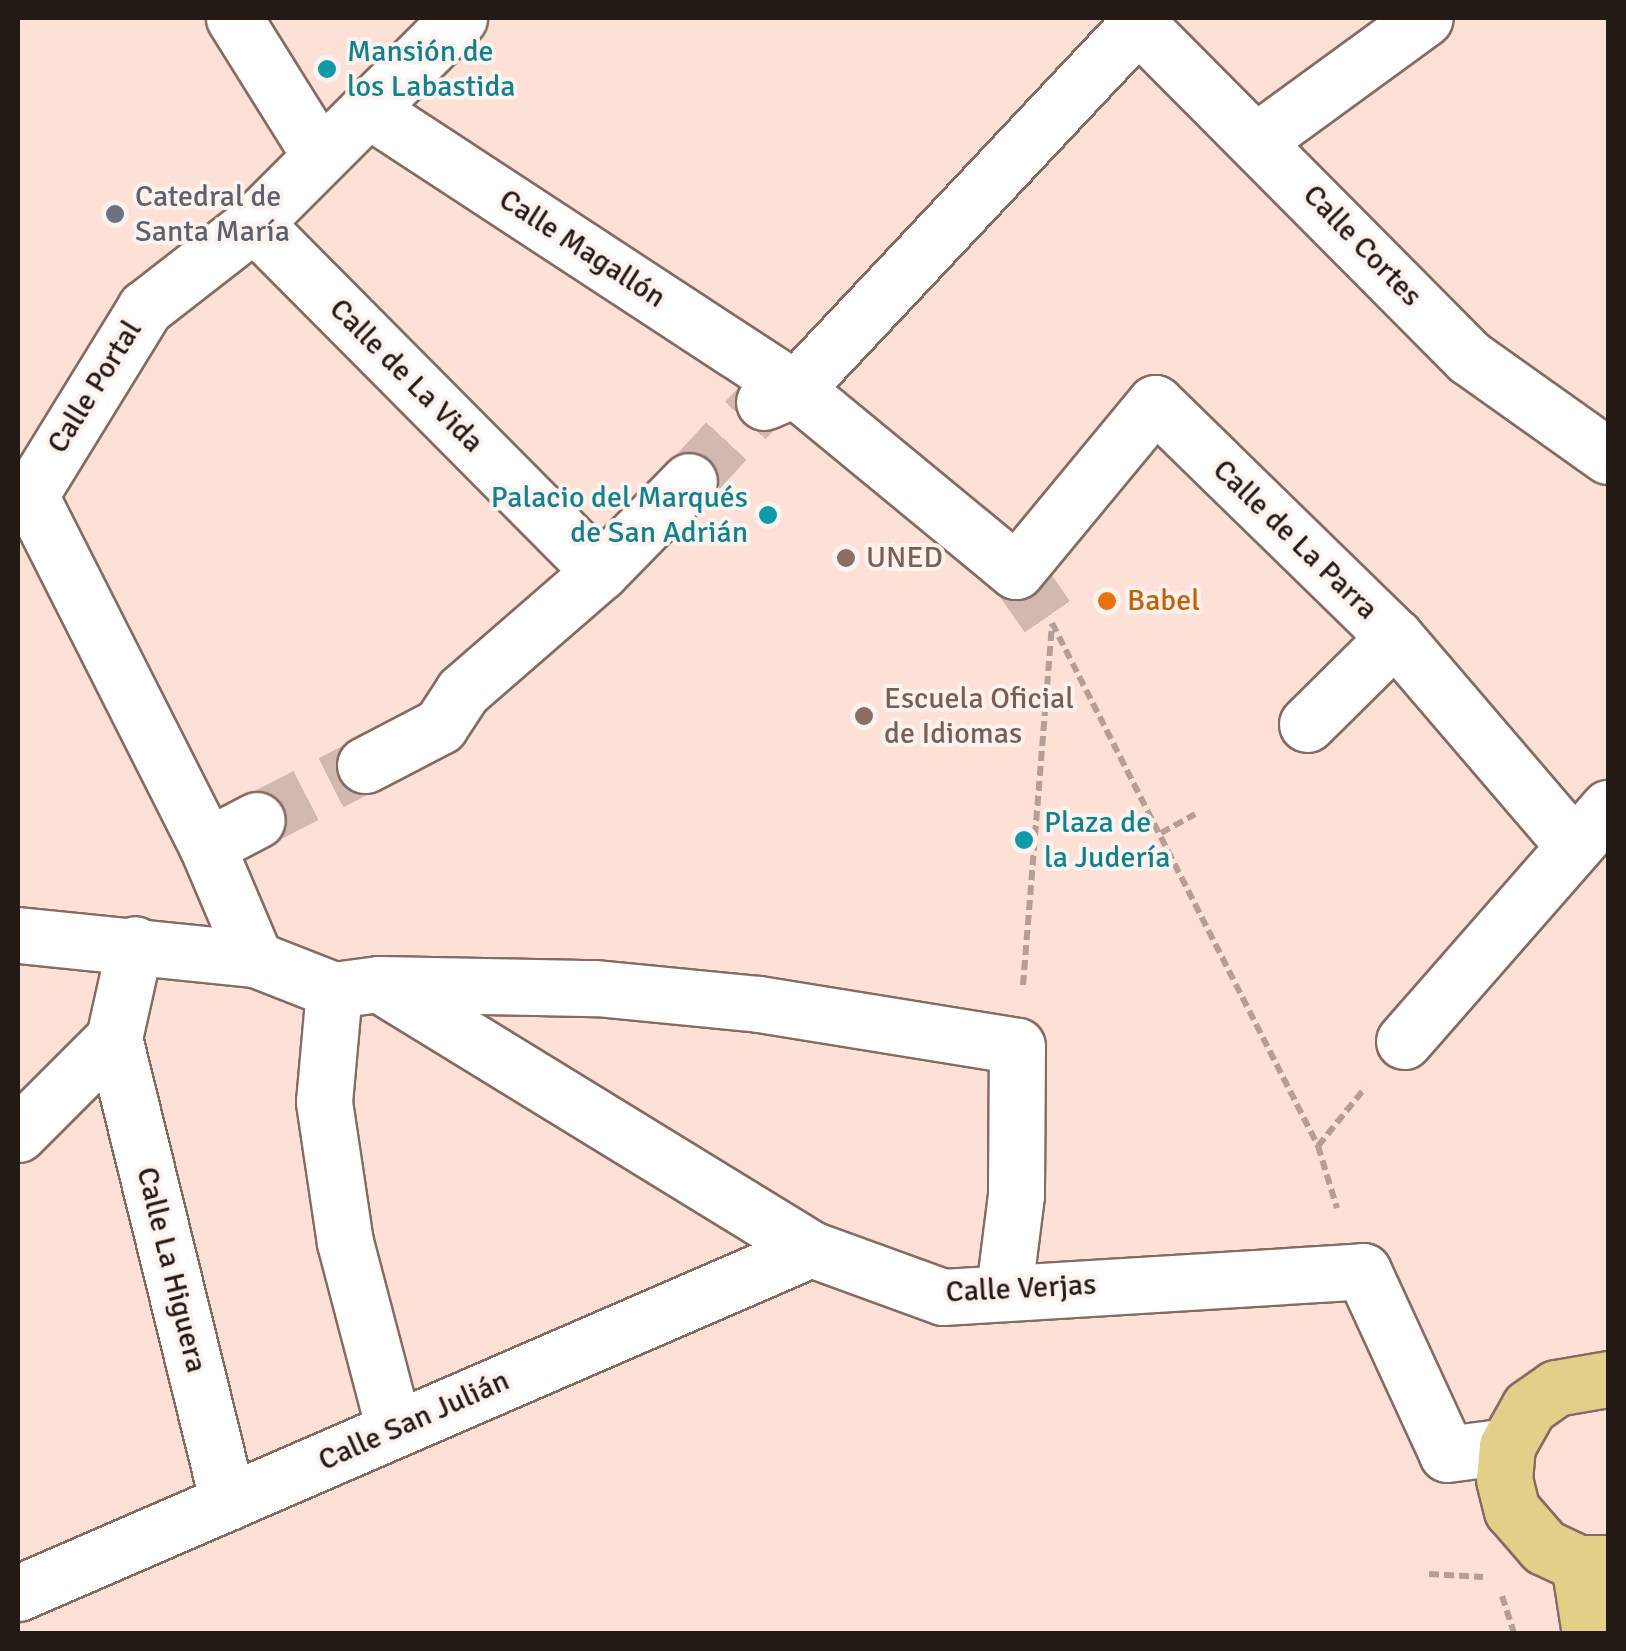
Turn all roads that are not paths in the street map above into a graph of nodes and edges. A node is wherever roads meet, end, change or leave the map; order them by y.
1 (234, 18) edge
2 (459, 18) edge
3 (1425, 18) edge
4 (1135, 20) edge
5 (369, 110) junction
6 (1259, 139) junction
7 (319, 154) junction
8 (254, 223) junction
9 (778, 396) junction
10 (1608, 456) edge
11 (689, 480) tunnel mouth
12 (1016, 571) joint
13 (600, 572) junction
14 (1395, 638) junction
15 (1307, 724) dead end
16 (365, 764) tunnel mouth
17 (257, 820) tunnel mouth
18 (1591, 827) edge
19 (206, 846) junction
20 (18, 935) edge
21 (135, 944) junction
22 (255, 959) junction
23 (356, 987) junction
24 (114, 1038) junction
25 (1404, 1040) road end
26 (18, 1134) edge
27 (811, 1249) junction
28 (1004, 1290) junction
29 (1608, 1379) edge
30 (394, 1429) junction
31 (1507, 1446) junction
32 (228, 1502) junction
33 (1594, 1563) edge
34 (18, 1593) edge
35 (1590, 1634) edge

1 - 7 street
2 - 5 street, Calle Portal
3 - 6 street
4 - 6 street, Calle Cortes
4 - 9 street
5 - 7 street, Calle Portal
5 - 9 street, Calle Magallón
6 - 10 street, Calle Cortes
7 - 8 street, Calle Portal
8 - 13 street, Calle de La Vida
8 - 19 street, Calle Portal
9 - 12 street, Calle Magallón
11 - 13 street
12 - 14 street, Calle de La Parra
13 - 16 street
14 - 15 street
14 - 18 street, Calle de La Parra
17 - 19 street
18 - 25 street
19 - 22 street, Calle Portal
20 - 21 street, Calle Verjas
21 - 22 street, Calle Verjas
21 - 24 street
22 - 23 street, Calle Verjas
23 - 27 street, Calle Verjas
23 - 28 street, Calle Verjas
23 - 30 street
24 - 26 street
24 - 32 street, Calle La Higuera
27 - 28 street, Calle Verjas
27 - 30 street, Calle San Julián
28 - 31 street, Calle Verjas
29 - 31 main road
30 - 32 street, Calle San Julián
31 - 33 main road
32 - 34 street, Calle San Julián
33 - 35 main road

